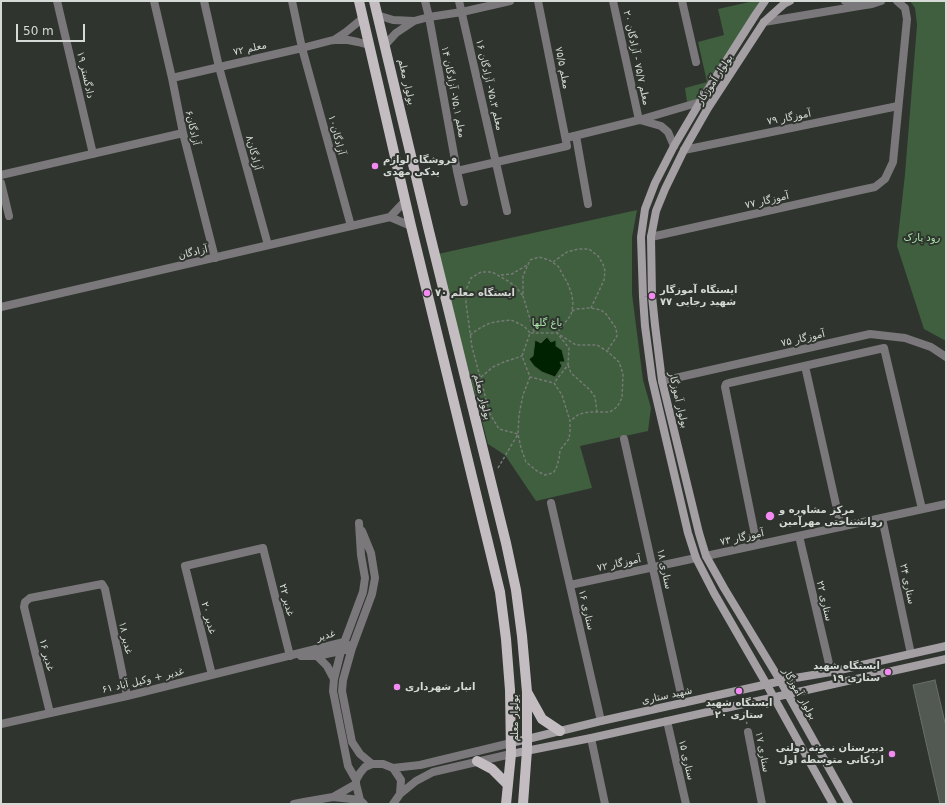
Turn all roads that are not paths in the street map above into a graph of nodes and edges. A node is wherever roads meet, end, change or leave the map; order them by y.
1 (57, 1) edge
2 (154, 1) edge
3 (204, 1) edge
4 (292, 1) edge
5 (359, 1) edge
6 (374, 1) edge
7 (425, 1) edge
8 (459, 1) edge
9 (510, 1) edge
10 (538, 1) edge
11 (613, 1) edge
12 (682, 1) edge
13 (765, 1) edge
14 (790, 1) edge
15 (845, 1) edge
16 (881, 1) edge
17 (897, 1) edge
18 (859, 6) junction
19 (462, 12) junction
20 (378, 15) junction
21 (429, 17) junction
22 (363, 18) junction
23 (414, 21) junction
24 (764, 22) junction
25 (333, 40) junction
26 (369, 45) junction
27 (385, 45) junction
28 (302, 48) junction
29 (696, 62) dead end
30 (219, 67) junction
31 (172, 78) junction
32 (700, 102) junction
33 (898, 106) junction
34 (639, 120) junction
35 (183, 133) junction
36 (576, 136) junction
37 (566, 138) junction
38 (674, 146) junction
39 (684, 150) junction
40 (93, 154) junction
41 (496, 162) junction
42 (458, 171) junction
43 (1, 175) edge
44 (1, 183) edge
45 (405, 201) junction
46 (464, 202) dead end
47 (588, 204) dead end
48 (507, 211) dead end
49 (9, 216) dead end
50 (390, 217) junction
51 (351, 226) junction
52 (411, 226) junction
53 (651, 237) junction
54 (268, 245) junction
55 (215, 258) junction
56 (1, 307) edge
57 (946, 357) edge
58 (805, 366) junction
59 (662, 381) junction
60 (624, 439) dead end
61 (551, 503) dead end
62 (946, 504) edge
63 (922, 509) junction
64 (882, 518) junction
65 (841, 527) junction
66 (798, 536) junction
67 (757, 545) junction
68 (706, 556) junction
69 (696, 558) junction
70 (184, 566) joint
71 (653, 567) junction
72 (570, 585) junction
73 (25, 602) joint
74 (344, 642) junction
75 (946, 646) edge
76 (352, 648) junction
77 (341, 651) junction
78 (911, 654) junction
79 (290, 656) junction
80 (317, 656) junction
81 (946, 659) edge
82 (831, 672) junction
83 (212, 675) junction
84 (334, 679) junction
85 (781, 682) junction
86 (768, 685) junction
87 (527, 692) junction
88 (788, 694) junction
89 (127, 696) junction
90 (774, 697) junction
91 (683, 703) junction
92 (50, 713) junction
93 (601, 721) junction
94 (666, 721) junction
95 (1, 724) edge
96 (560, 732) junction
97 (748, 732) road end
98 (591, 738) junction
99 (527, 739) junction
100 (511, 743) junction
101 (527, 750) junction
102 (510, 754) junction
103 (477, 762) junction
104 (372, 764) junction
105 (393, 768) junction
106 (356, 782) junction
107 (508, 785) junction
108 (400, 794) junction
109 (332, 797) junction
110 (362, 802) edge
111 (304, 803) edge
112 (294, 804) edge
113 (393, 804) edge
114 (506, 804) edge
115 (523, 804) edge
116 (605, 804) edge
117 (686, 804) edge
118 (762, 804) edge
119 (833, 804) edge
120 (850, 804) edge

1 - 40 street, دادگستر ۱۹
2 - 31 street, آزادگان۶
3 - 30 street, آزادگان۸
4 - 28 street, آزادگان۱۰
5 - 22 main road, بولوار معلم
6 - 20 main road, بولوار معلم
7 - 21 street, معلم ۷۵.۱- آزادگان ۱۴
8 - 19 street, معلم ۷۵.۳- آزادگان ۱۶
9 - 19 street
10 - 37 street, معلم ۷۵/۵
11 - 34 street, معلم ۷۵/۷ - آزادگان ۲۰
12 - 29 street
13 - 32 main road, بولوار آموزگار
14 - 24 main road, بولوار آموزگار
15 - 18 street
16 - 18 street
17 - 33 street
18 - 24 street
19 - 21 street
19 - 41 street, معلم ۷۵.۳- آزادگان ۱۶
20 - 23 street
20 - 27 main road, بولوار معلم
21 - 23 street
21 - 42 street, معلم ۷۵.۱- آزادگان ۱۴
22 - 25 street
22 - 26 main road, بولوار معلم
23 - 27 street
24 - 39 main road, بولوار آموزگار
25 - 26 street
25 - 28 street, معلم ۷۲
26 - 45 main road, بولوار معلم
27 - 87 main road, بولوار معلم
28 - 30 street, معلم ۷۲
28 - 51 street, آزادگان۱۰
30 - 31 street, معلم ۷۲
30 - 54 street, آزادگان۸
31 - 35 street, آزادگان۶
32 - 34 street
32 - 38 main road, بولوار آموزگار
33 - 39 street, ۷۹ آموزگار
33 - 53 street, ۷۷ آموزگار
34 - 36 street
34 - 38 street
35 - 40 street
35 - 55 street, آزادگان۶
36 - 37 street
36 - 47 street
37 - 41 street
38 - 69 main road, بولوار آموزگار
39 - 53 main road, بولوار آموزگار
40 - 43 street
41 - 42 street
41 - 48 street, معلم ۷۵.۳- آزادگان ۱۶
42 - 46 street, معلم ۷۵.۱- آزادگان ۱۴
44 - 49 street
45 - 50 street
45 - 52 main road, بولوار معلم
50 - 51 street, آزادگان
50 - 52 street
51 - 54 street, آزادگان
52 - 100 main road, بولوار معلم
53 - 59 main road, بولوار آموزگار
54 - 55 street, آزادگان
55 - 56 street, آزادگان
57 - 59 street, آموزگار ۷۵
58 - 63 street
58 - 65 street
58 - 67 street
59 - 68 main road, بولوار آموزگار
60 - 71 street, ستاری ۱۸
61 - 72 street, ستاری ۱۶
62 - 63 street, ۷۳ آموزگار
63 - 64 street, ۷۳ آموزگار
64 - 65 street, ۷۳ آموزگار
64 - 78 street, ستاری ۲۴
65 - 66 street, ۷۳ آموزگار
66 - 67 street, ۷۳ آموزگار
66 - 82 street, ستاری ۲۲
67 - 68 street, ۷۳ آموزگار
68 - 85 main road, بولوار آموزگار
69 - 71 street, ۷۲ آموزگار
69 - 86 main road, بولوار آموزگار
70 - 79 street, غدیر ۲۲
70 - 83 street, غدیر ۲۰
71 - 72 street, ۷۲ آموزگار
71 - 91 street, ستاری ۱۸
72 - 93 street, ستاری ۱۶
73 - 89 street, غدیر ۱۸
73 - 92 street, غدیر ۱۶
74 - 76 street, غدیر
74 - 76 street
74 - 77 street
74 - 79 street, غدیر
75 - 78 main road, شهید ستاری
76 - 77 street, غدیر
76 - 104 street
77 - 80 street, غدیر
77 - 84 street
78 - 82 main road, شهید ستاری
79 - 80 street, غدیر
79 - 83 street, غدیر + وکیل آباد ۶۱
80 - 84 street
81 - 88 main road
82 - 85 main road, شهید ستاری
83 - 89 street, غدیر + وکیل آباد ۶۱
84 - 106 street
85 - 86 main road, شهید ستاری
85 - 88 main road, بولوار آموزگار
86 - 90 main road, بولوار آموزگار
86 - 91 main road, شهید ستاری
87 - 96 main road
87 - 99 main road, بولوار معلم
88 - 90 main road
88 - 120 main road, بولوار آموزگار
89 - 92 street, غدیر + وکیل آباد ۶۱
90 - 94 main road
90 - 119 main road, بولوار آموزگار
91 - 93 main road, شهید ستاری
92 - 95 street, غدیر + وکیل آباد ۶۱
93 - 96 main road, شهید ستاری
94 - 98 main road
94 - 117 street, ستاری ۱۵
96 - 99 main road, شهید ستاری
97 - 118 street, ستاری ۱۷
98 - 101 main road
98 - 116 street
99 - 100 main road, شهید ستاری
99 - 101 main road, بولوار معلم
100 - 102 main road, بولوار معلم
100 - 105 street, شهید ستاری
101 - 102 main road
101 - 115 main road, بولوار معلم
102 - 103 street
102 - 107 main road, بولوار معلم
103 - 107 main road
103 - 108 street
104 - 105 street, شهید ستاری
104 - 106 street
105 - 108 street
106 - 109 street
106 - 110 street
107 - 114 main road, بولوار معلم
108 - 113 street
109 - 110 street
109 - 111 street
111 - 112 street

